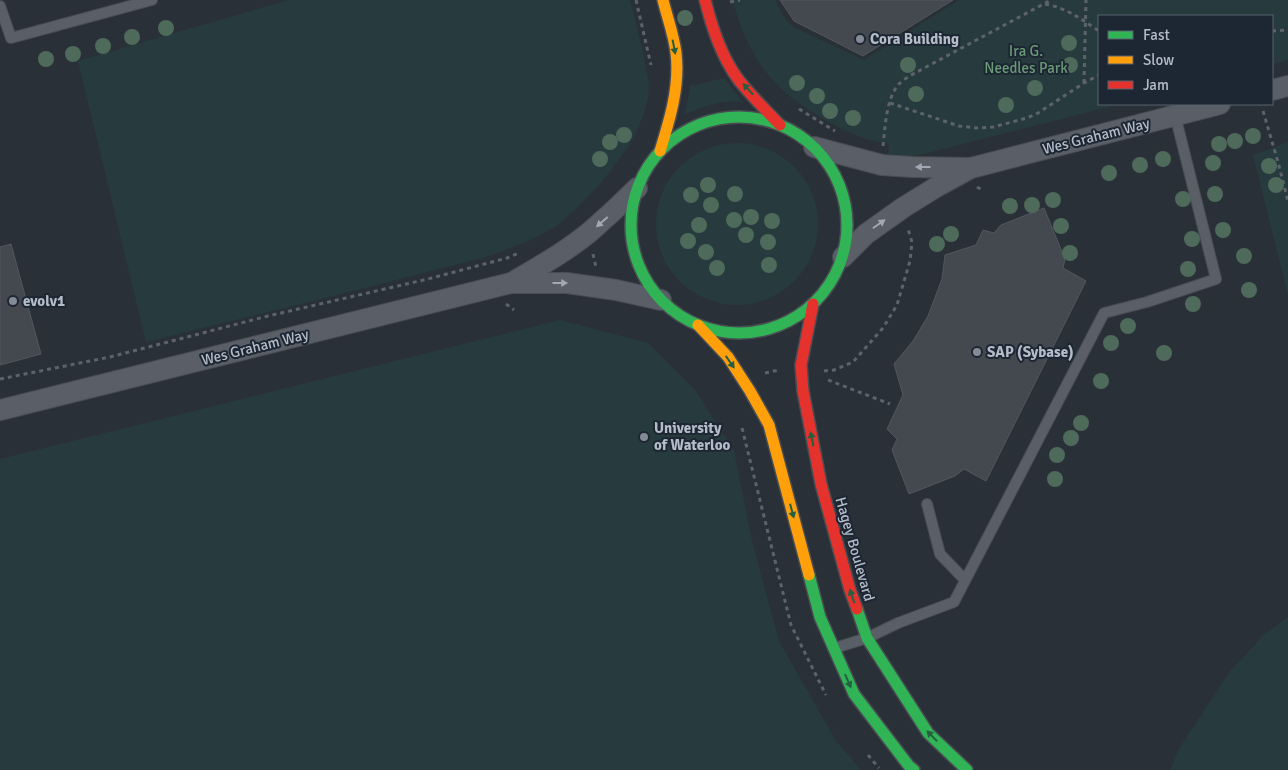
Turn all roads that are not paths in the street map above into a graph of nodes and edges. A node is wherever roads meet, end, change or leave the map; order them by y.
1 (152, 0) edge
2 (663, 0) edge
3 (704, 0) edge
4 (0, 6) edge
5 (1288, 86) edge
6 (1273, 90) edge
7 (1216, 105) edge
8 (1176, 116) junction
9 (780, 125) junction
10 (814, 147) junction
11 (660, 151) junction
12 (971, 168) junction
13 (636, 188) junction
14 (843, 257) junction
15 (511, 283) junction
16 (661, 300) junction
17 (813, 304) junction
18 (698, 325) junction
19 (0, 410) edge
20 (927, 504) dead end
21 (965, 580) junction
22 (867, 638) junction
23 (834, 649) junction
24 (914, 770) edge
25 (967, 770) edge

1 - 4 lane
2 -> 11 street
9 -> 3 street
5 - 6 street
7 - 8 street, Wes Graham Way
8 - 12 street, Wes Graham Way
8 - 21 lane
9 - 10 street
9 - 11 street
12 -> 10 street, Wes Graham Way
10 - 14 street
11 - 13 street
14 -> 12 street, Wes Graham Way
13 -> 15 street, Wes Graham Way
13 - 16 street
14 - 17 street
15 -> 16 street, Wes Graham Way
15 - 19 street, Wes Graham Way
16 - 18 street
17 - 18 street
22 -> 17 street, Hagey Boulevard
18 -> 23 street
20 - 21 lane
21 - 22 lane
22 - 23 lane
25 -> 22 street, Hagey Boulevard
23 -> 24 street

